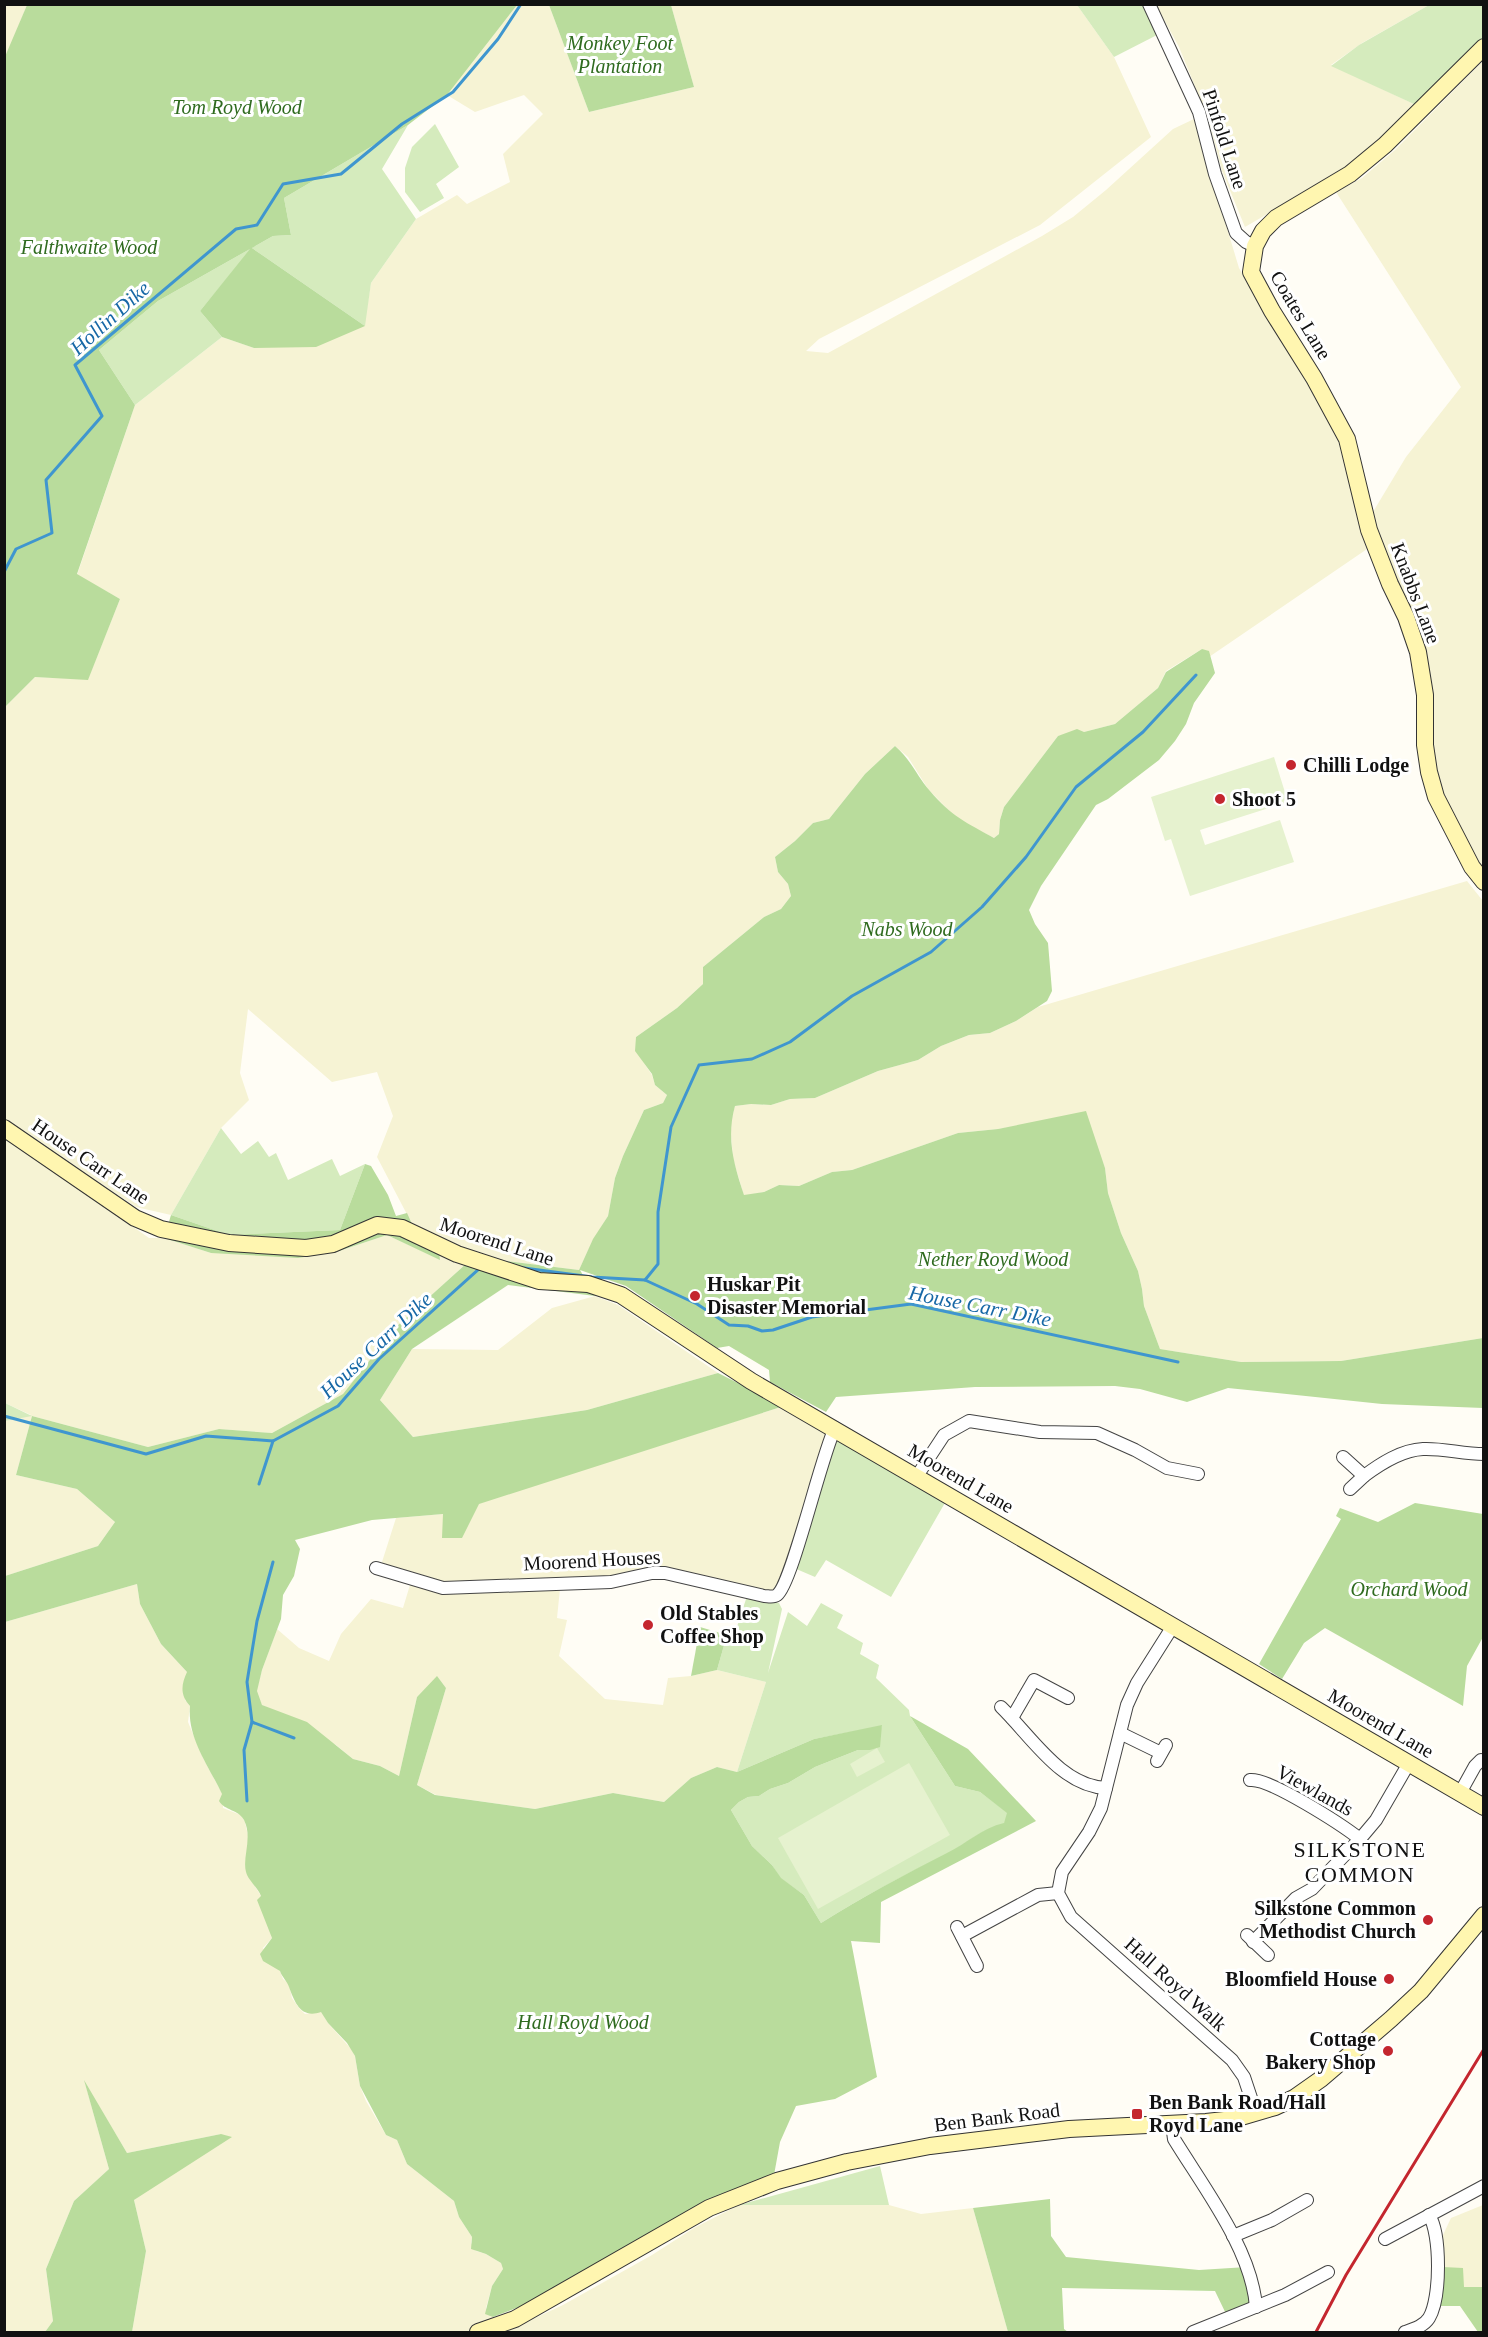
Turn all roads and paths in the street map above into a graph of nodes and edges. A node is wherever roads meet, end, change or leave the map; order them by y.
1 (1149, 4) edge
2 (1484, 47) edge
3 (1255, 246) junction
4 (1367, 522) joint
5 (1484, 882) edge
6 (4, 1128) edge
7 (402, 1228) joint
8 (835, 1428) junction
9 (1484, 1454) edge
10 (1343, 1457) dead end
11 (1198, 1474) dead end
12 (917, 1476) junction
13 (1364, 1476) junction
14 (1350, 1489) dead end
15 (376, 1568) dead end
16 (1173, 1626) junction
17 (1068, 1698) dead end
18 (1001, 1707) dead end
19 (1012, 1718) junction
20 (1120, 1733) junction
21 (1161, 1753) dead end
22 (1481, 1760) dead end
23 (1409, 1763) junction
24 (1250, 1780) dead end
25 (1106, 1788) junction
26 (1460, 1793) junction
27 (1484, 1807) edge
28 (1360, 1839) junction
29 (1058, 1893) junction
30 (1484, 1915) edge
31 (1268, 1955) dead end
32 (977, 1959) dead end
33 (1256, 2113) junction
34 (1172, 2125) junction
35 (1484, 2186) edge
36 (1307, 2200) dead end
37 (1429, 2215) junction
38 (1233, 2236) junction
39 (1385, 2239) dead end
40 (1328, 2272) dead end
41 (1256, 2307) junction
42 (478, 2332) edge
43 (1193, 2332) edge
44 (1405, 2332) edge

1 - 3 street, Pinfold Lane
2 - 3 main road, Coates Lane
3 - 4 main road, Coates Lane
4 - 5 main road, Knabbs Lane
6 - 7 main road, House Carr Lane
7 - 8 main road, Moorend Lane
8 - 12 main road, Moorend Lane
8 - 15 street, Moorend Houses
9 - 13 street
10 - 13 street
11 - 12 street
12 - 16 main road, Moorend Lane
13 - 14 street
16 - 20 street
16 - 23 main road, Moorend Lane
17 - 19 street
18 - 19 street
19 - 25 street
20 - 21 street
20 - 25 street
22 - 26 street
23 - 26 main road, Moorend Lane
23 - 28 street, Viewlands
24 - 28 street, Viewlands
25 - 29 street
26 - 27 main road, Moorend Lane
28 - 31 street, Viewlands
29 - 32 street
29 - 33 street, Hall Royd Walk
30 - 33 main road, Ben Bank Road
33 - 34 main road, Ben Bank Road
34 - 38 street
34 - 42 main road, Ben Bank Road
35 - 37 street
36 - 38 street
37 - 39 street
37 - 44 street
38 - 41 street
40 - 41 street
41 - 43 street

